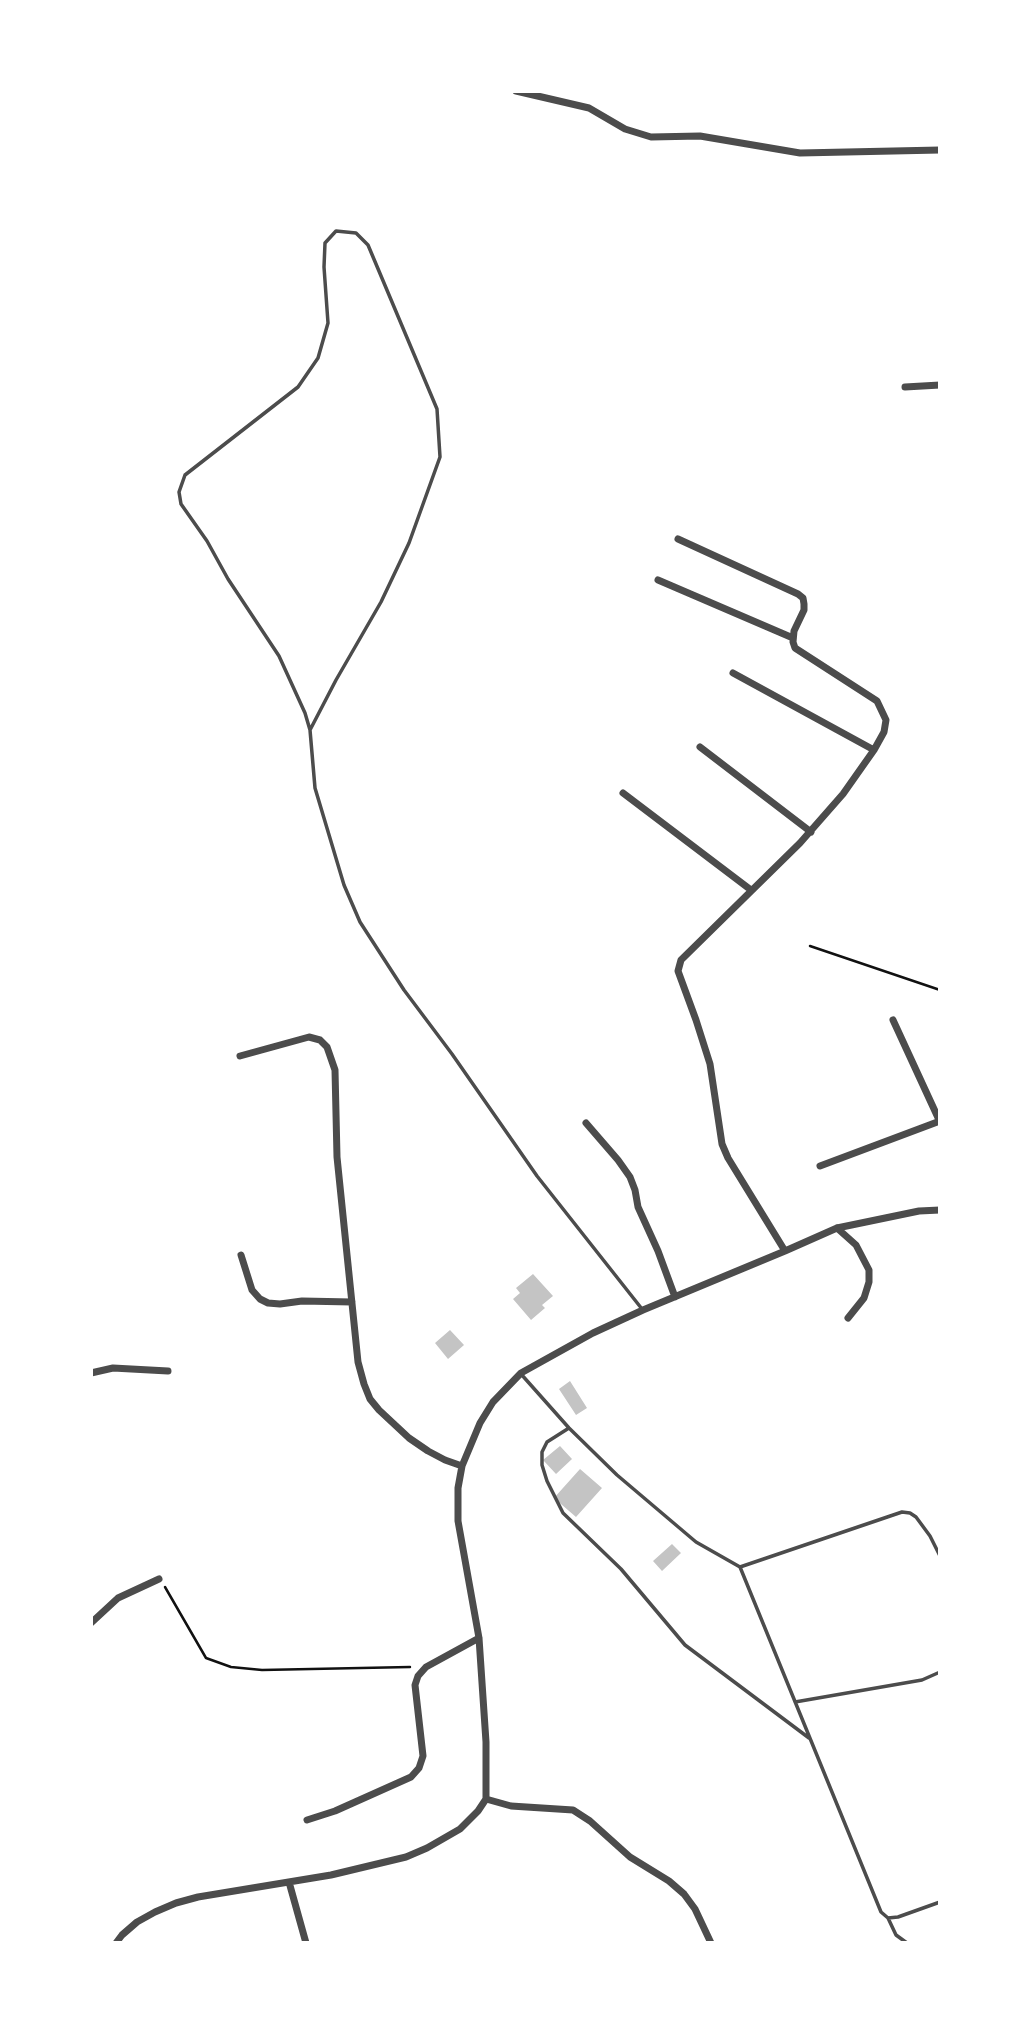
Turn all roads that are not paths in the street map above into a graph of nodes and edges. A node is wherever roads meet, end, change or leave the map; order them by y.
1 (516, 91) edge
2 (940, 150) edge
3 (940, 385) edge
4 (905, 387) dead end
5 (678, 539) dead end
6 (658, 580) dead end
7 (793, 638) junction
8 (733, 673) dead end
9 (310, 730) junction
10 (700, 747) dead end
11 (874, 750) junction
12 (623, 793) dead end
13 (811, 831) junction
14 (751, 890) junction
15 (893, 1020) dead end
16 (240, 1056) dead end
17 (940, 1121) edge
18 (586, 1124) dead end
19 (820, 1166) dead end
20 (940, 1210) edge
21 (837, 1227) junction
22 (785, 1251) junction
23 (241, 1255) dead end
24 (675, 1297) junction
25 (352, 1302) junction
26 (643, 1310) junction
27 (848, 1318) dead end
28 (168, 1371) dead end
29 (91, 1373) edge
30 (521, 1373) junction
31 (569, 1428) junction
32 (462, 1466) junction
33 (940, 1556) edge
34 (740, 1567) junction
35 (159, 1578) road end
36 (91, 1623) edge
37 (479, 1638) junction
38 (940, 1672) edge
39 (795, 1702) junction
40 (810, 1739) junction
41 (486, 1799) junction
42 (307, 1820) dead end
43 (289, 1882) junction
44 (940, 1902) edge
45 (888, 1917) junction
46 (116, 1943) edge
47 (306, 1943) edge
48 (711, 1943) edge
49 (906, 1943) edge

1 - 2 street
3 - 4 street
5 - 7 street
6 - 7 street
7 - 11 street
8 - 11 street
9 - 9 lane
9 - 26 lane
10 - 13 street
11 - 13 street
12 - 14 street
13 - 14 street
14 - 22 street
15 - 17 street
16 - 25 street
17 - 19 street
18 - 24 street
20 - 21 street
21 - 22 street
21 - 27 street
22 - 24 street
23 - 25 street
24 - 26 street
25 - 32 street
26 - 30 street
28 - 29 street
30 - 31 lane
30 - 32 street
31 - 34 lane
31 - 40 lane
32 - 37 street
33 - 34 lane
34 - 39 lane
35 - 36 street
37 - 41 street
37 - 42 street
38 - 39 lane
39 - 40 lane
40 - 45 lane
41 - 43 street
41 - 48 street
43 - 46 street
43 - 47 street
44 - 45 lane
45 - 49 lane

